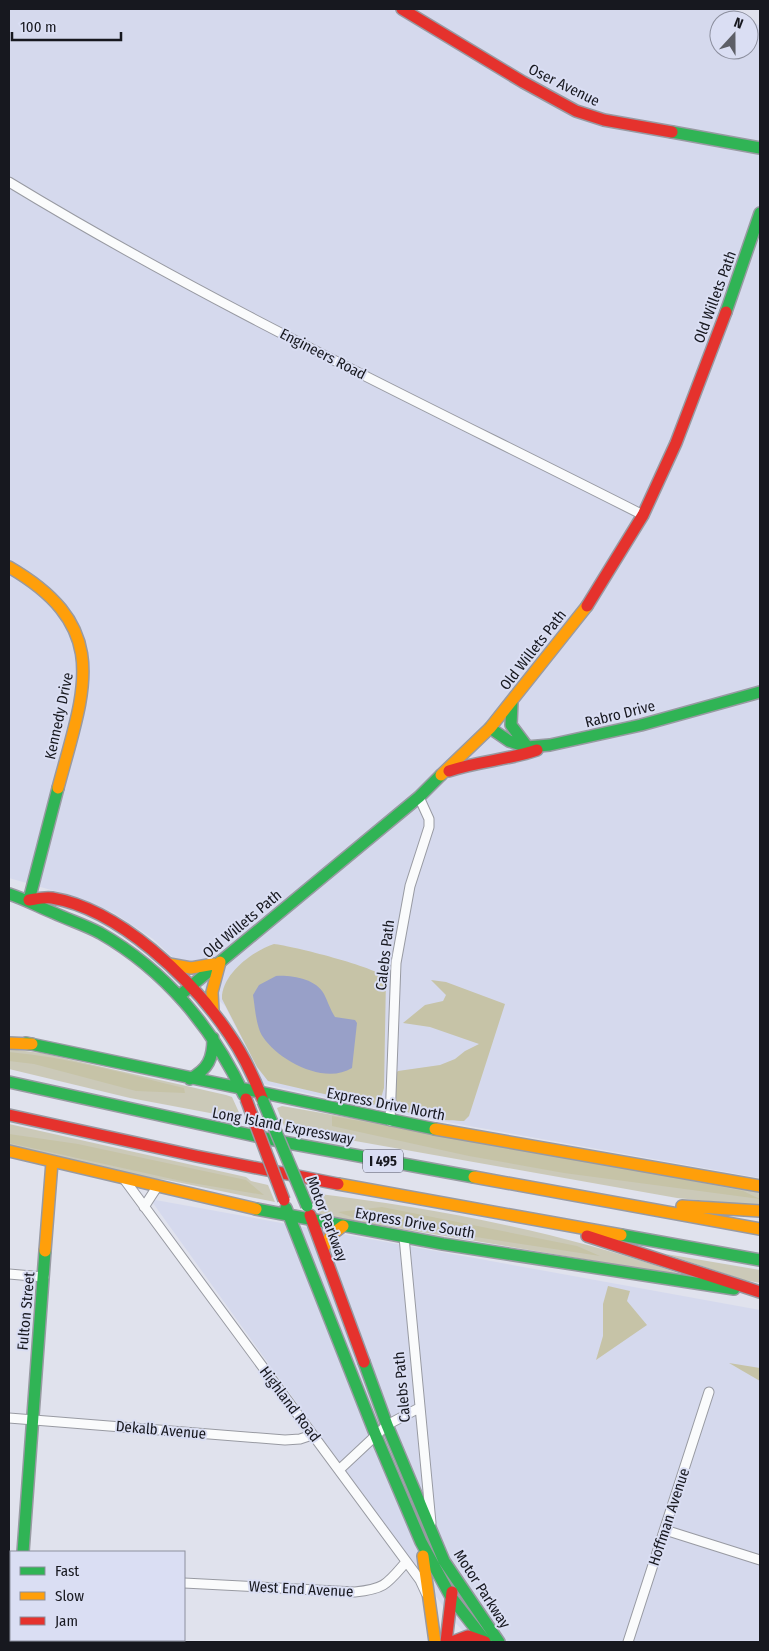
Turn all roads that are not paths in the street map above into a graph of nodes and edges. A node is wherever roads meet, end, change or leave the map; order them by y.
1 (402, 9) edge
2 (760, 148) edge
3 (9, 182) edge
4 (760, 213) edge
5 (643, 515) junction
6 (9, 567) edge
7 (760, 692) edge
8 (512, 702) junction
9 (490, 728) junction
10 (550, 745) junction
11 (527, 746) junction
12 (445, 773) junction
13 (419, 797) junction
14 (9, 894) edge
15 (29, 900) junction
16 (220, 961) junction
17 (165, 963) junction
18 (190, 986) junction
19 (179, 996) junction
20 (213, 1013) junction
21 (9, 1038) edge
22 (213, 1038) junction
23 (9, 1043) edge
24 (32, 1044) junction
25 (190, 1079) junction
26 (9, 1082) edge
27 (244, 1095) junction
28 (262, 1097) junction
29 (9, 1115) edge
30 (390, 1121) junction
31 (9, 1151) edge
32 (52, 1162) junction
33 (124, 1179) junction
34 (518, 1185) junction
35 (760, 1186) edge
36 (157, 1187) junction
37 (144, 1207) junction
38 (760, 1211) edge
39 (287, 1214) junction
40 (312, 1218) junction
41 (556, 1223) junction
42 (343, 1226) junction
43 (760, 1229) edge
44 (404, 1237) junction
45 (323, 1249) junction
46 (760, 1260) edge
47 (9, 1274) edge
48 (44, 1277) junction
49 (760, 1292) edge
50 (709, 1392) dead end
51 (419, 1408) junction
52 (9, 1418) edge
53 (32, 1420) junction
54 (387, 1425) junction
55 (312, 1435) junction
56 (376, 1436) junction
57 (340, 1469) junction
58 (665, 1530) junction
59 (432, 1533) junction
60 (421, 1542) junction
61 (23, 1551) edge
62 (760, 1560) edge
63 (406, 1562) junction
64 (454, 1579) junction
65 (185, 1583) edge
66 (451, 1597) junction
67 (431, 1604) junction
68 (436, 1642) edge
69 (446, 1642) edge
70 (452, 1642) edge
71 (486, 1642) edge
72 (499, 1642) edge
73 (628, 1642) edge

1 - 2 main road, Oser Avenue
3 - 5 street, Engineers Road
4 - 5 main road, Old Willets Path
5 - 8 main road, Old Willets Path
6 - 15 main road, Kennedy Drive
7 - 10 main road, Rabro Drive
8 - 9 main road, Old Willets Path
8 - 11 main road
9 - 11 main road, Rabro Drive
9 - 12 main road, Old Willets Path
10 - 11 main road, Rabro Drive
10 - 12 main road
12 - 13 main road, Old Willets Path
13 - 16 main road, Old Willets Path
13 - 30 street, Calebs Path
14 - 15 main road, Motor Parkway
15 - 17 main road, Motor Parkway
15 - 19 main road, Motor Parkway
16 - 17 main road
16 - 18 main road, Old Willets Path
16 - 20 main road
17 - 18 main road, Motor Parkway
18 - 19 main road, Old Willets Path
18 - 20 main road, Motor Parkway
19 - 22 main road, Motor Parkway
20 - 28 main road, Motor Parkway
21 - 24 main road, Express Drive North
22 - 25 main road
22 - 27 main road, Motor Parkway
23 - 24 main road
24 - 25 main road, Express Drive North
25 - 27 main road, Express Drive North
26 - 34 main road, Long Island Expressway / I 495
27 - 28 main road, Express Drive North
27 - 39 main road, Motor Parkway, bridge
28 - 30 main road, Express Drive North
28 - 40 main road, Motor Parkway, bridge
29 - 41 main road, I 495
30 - 35 main road, Express Drive North
31 - 32 main road, Express Drive South
32 - 33 main road, Express Drive South
32 - 48 main road, Fulton Street
33 - 36 main road, Express Drive South
33 - 37 street, Highland Road
34 - 38 main road
34 - 43 main road, Long Island Expressway / I 495
36 - 37 street
36 - 39 main road, Express Drive South
37 - 55 street, Highland Road
39 - 40 main road, Express Drive South
39 - 56 main road, Motor Parkway
40 - 42 main road, Express Drive South
40 - 45 main road, Motor Parkway
41 - 46 main road, I 495
41 - 49 main road
42 - 44 main road, Express Drive South
42 - 45 main road
44 - 49 main road, Express Drive South
44 - 51 street, Calebs Path
45 - 54 main road, Motor Parkway
47 - 48 street
48 - 53 main road, Fulton Street
50 - 58 street, Hoffman Avenue
51 - 54 street
51 - 59 street, Calebs Path
52 - 53 street, Dekalb Avenue
53 - 55 street, Dekalb Avenue
53 - 61 main road, Fulton Street
54 - 56 street
54 - 59 main road, Motor Parkway
55 - 57 street, Highland Road
56 - 57 street
56 - 60 main road, Motor Parkway
57 - 63 street, Highland Road
58 - 62 street
58 - 73 street, Hoffman Avenue
59 - 64 main road, Motor Parkway
60 - 66 main road, Motor Parkway
60 - 67 main road
63 - 65 street, West End Avenue
63 - 67 street, Highland Road
64 - 66 main road
64 - 72 main road, Motor Parkway
66 - 69 main road
66 - 71 main road, Motor Parkway
67 - 68 main road
70 - 71 main road

